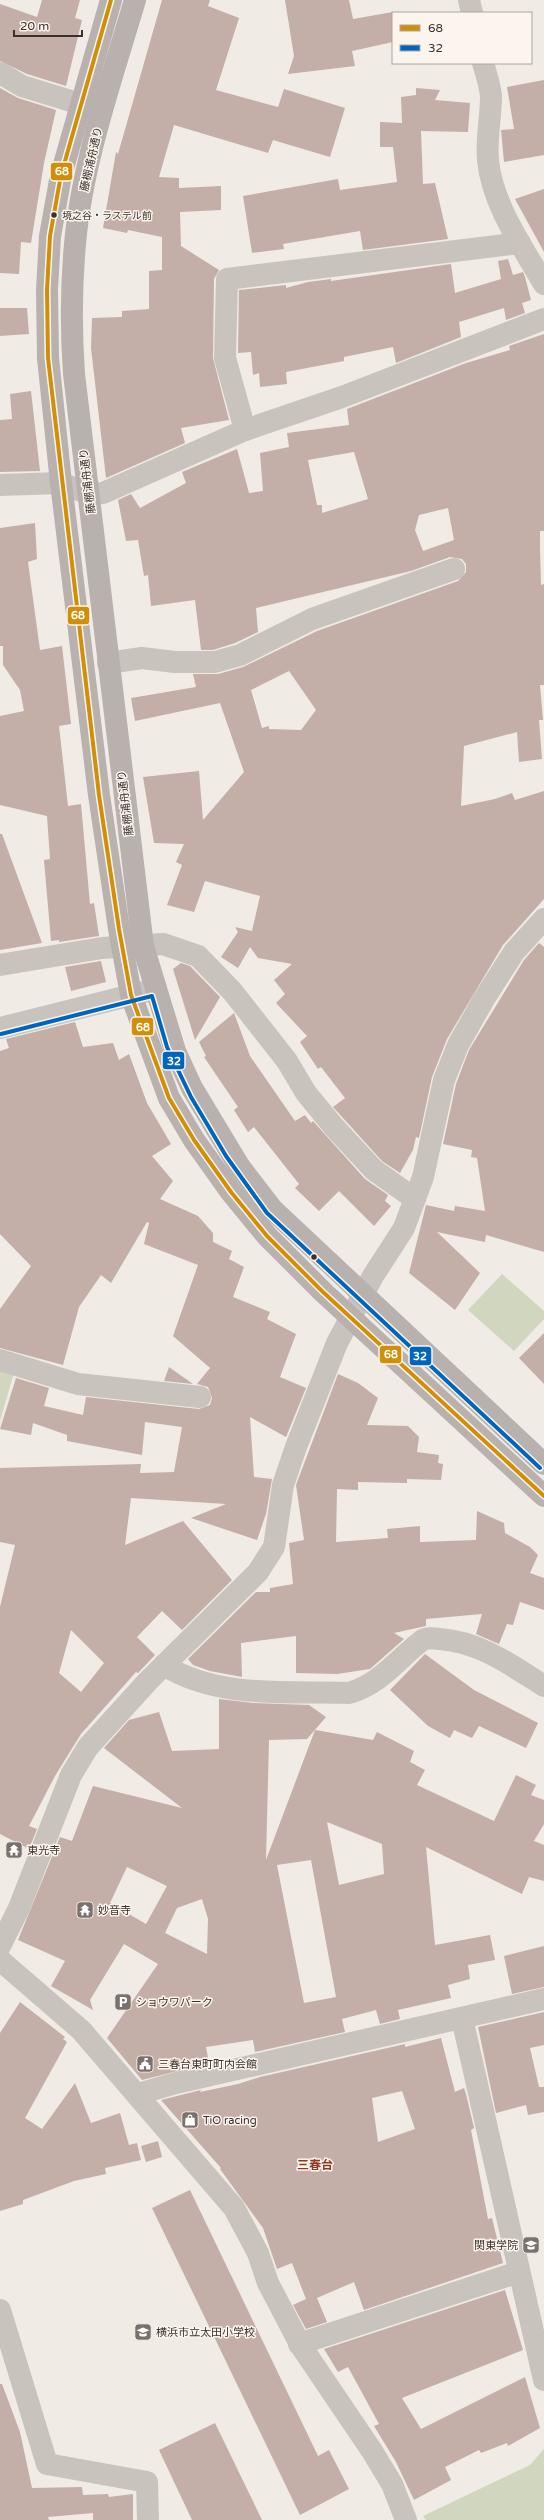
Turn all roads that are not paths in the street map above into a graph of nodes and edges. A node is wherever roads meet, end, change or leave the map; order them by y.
1 (111, 0) edge
2 (135, 0) edge
3 (469, 0) edge
4 (472, 12) edge
5 (483, 64) edge
6 (0, 73) edge
7 (81, 105) junction
8 (103, 111) junction
9 (520, 243) junction
10 (544, 284) edge
11 (544, 319) edge
12 (245, 430) junction
13 (61, 483) junction
14 (0, 485) edge
15 (89, 494) junction
16 (454, 569) dead end
17 (108, 663) junction
18 (544, 919) edge
19 (132, 948) junction
20 (0, 965) edge
21 (156, 989) junction
22 (132, 995) junction
23 (0, 1028) edge
24 (415, 1199) junction
25 (0, 1360) edge
26 (200, 1397) dead end
27 (544, 1464) edge
28 (544, 1496) edge
29 (164, 1665) junction
30 (544, 1686) edge
31 (0, 1946) edge
32 (0, 1960) edge
33 (544, 1999) edge
34 (462, 2018) junction
35 (138, 2094) junction
36 (520, 2272) junction
37 (0, 2310) edge
38 (299, 2344) junction
39 (544, 2380) edge
40 (148, 2520) edge
41 (406, 2520) edge

1 - 7 main road, 藤棚浦舟通り
2 - 8 main road, 藤棚浦舟通り
3 - 4 street
5 - 9 street
6 - 7 street
7 - 8 street
7 - 13 main road, 藤棚浦舟通り
8 - 15 main road, 藤棚浦舟通り
9 - 10 street
9 - 12 street
11 - 12 street
12 - 15 street
13 - 14 street
13 - 15 street
13 - 19 main road, 藤棚浦舟通り
15 - 17 main road, 藤棚浦舟通り
16 - 17 street
17 - 19 main road, 藤棚浦舟通り
18 - 24 street
19 - 20 street
19 - 21 main road, 藤棚浦舟通り
19 - 22 main road, 藤棚浦舟通り
19 - 24 street
21 - 22 street
21 - 27 main road, 藤棚浦舟通り
22 - 23 street
22 - 28 main road, 藤棚浦舟通り
24 - 29 street
25 - 26 street
29 - 30 street
29 - 31 street
32 - 35 street
33 - 34 street
34 - 35 street
34 - 36 street
35 - 38 street
36 - 38 street
36 - 39 street
37 - 40 street
38 - 41 street

